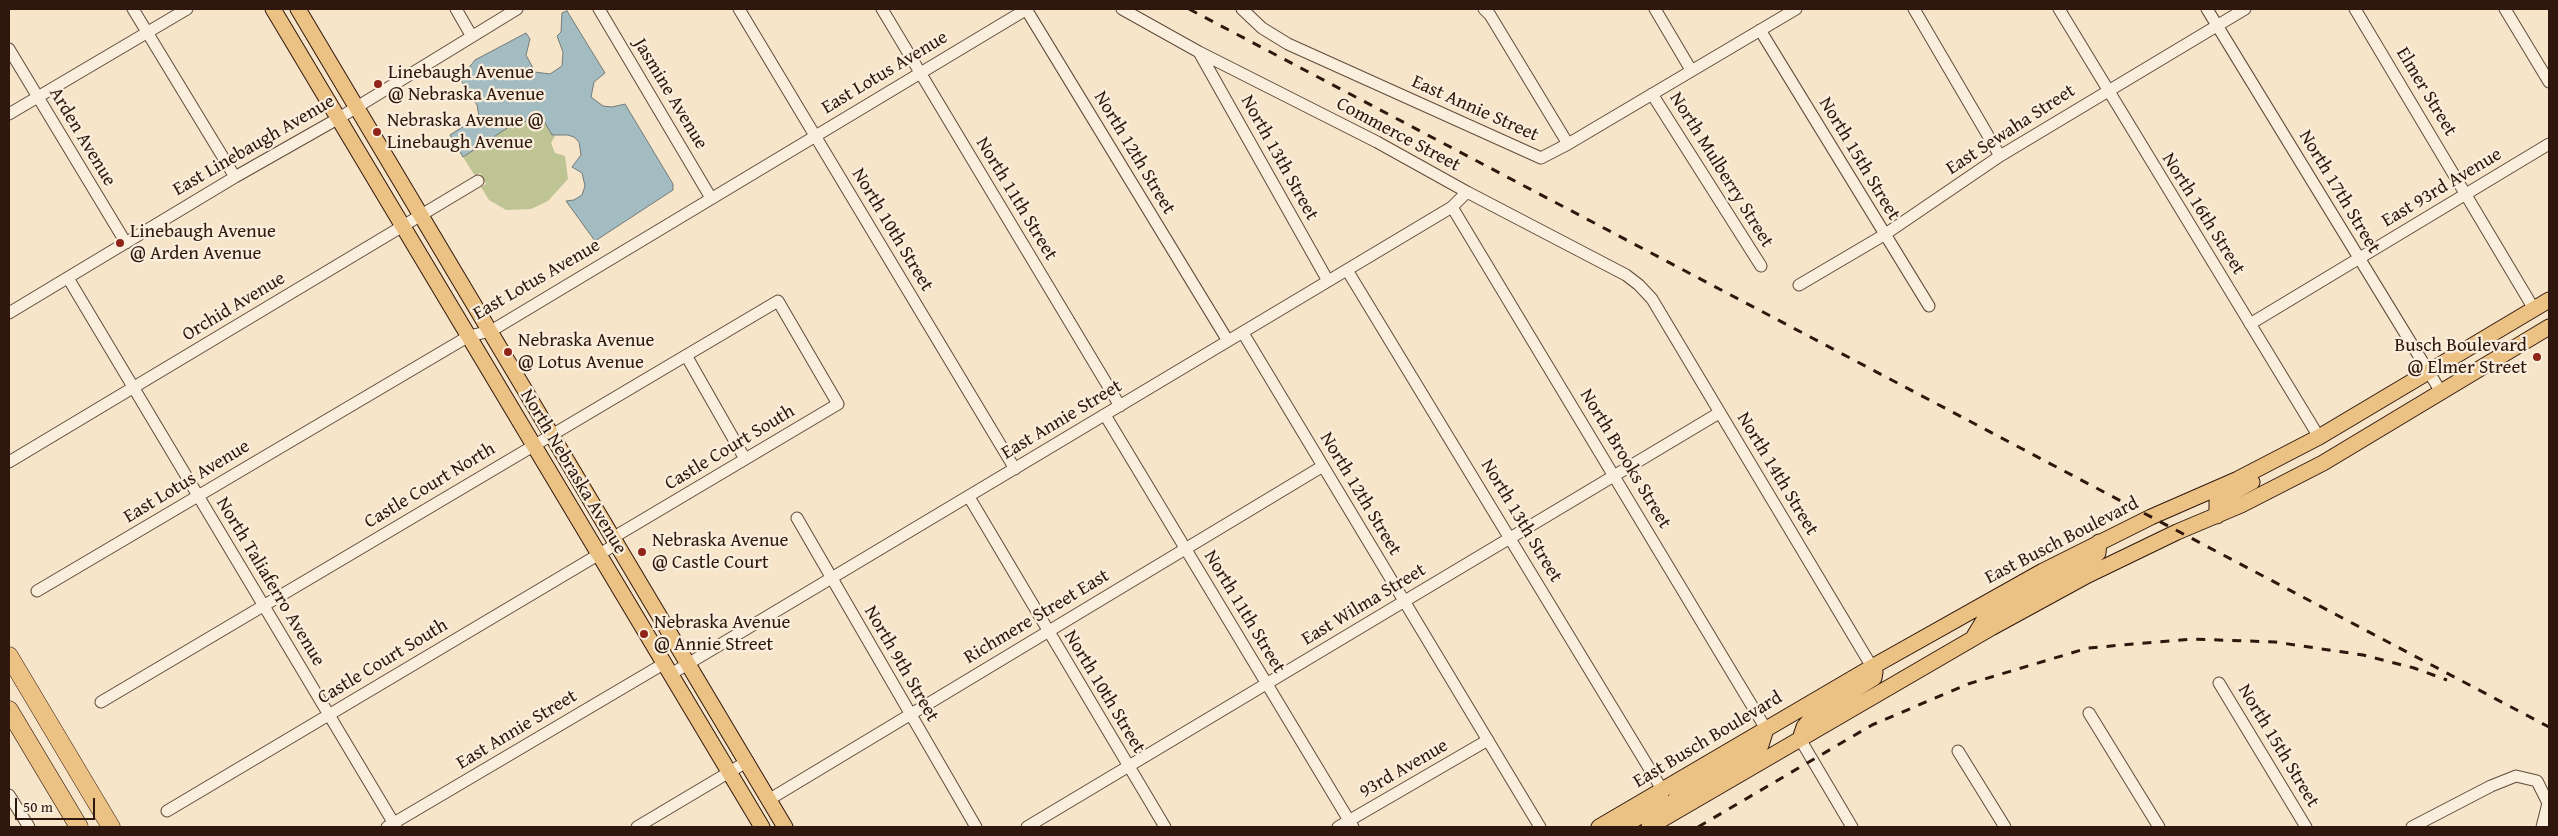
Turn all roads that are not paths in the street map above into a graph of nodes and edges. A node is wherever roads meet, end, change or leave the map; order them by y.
1 (133, 9) edge
2 (187, 9) edge
3 (273, 9) edge
4 (298, 9) edge
5 (456, 9) edge
6 (517, 9) edge
7 (599, 9) edge
8 (740, 9) edge
9 (882, 9) edge
10 (1026, 9) edge
11 (1122, 9) edge
12 (1242, 9) edge
13 (1484, 9) edge
14 (1655, 9) edge
15 (1796, 9) edge
16 (1914, 9) edge
17 (2059, 9) edge
18 (2207, 9) edge
19 (2245, 9) edge
20 (2355, 9) edge
21 (2505, 9) edge
22 (2217, 26) junction
23 (1760, 30) junction
24 (147, 32) junction
25 (471, 35) junction
26 (9, 49) edge
27 (1199, 52) junction
28 (1691, 70) junction
29 (920, 73) junction
30 (2549, 82) edge
31 (2107, 90) junction
32 (1652, 94) junction
33 (38, 97) junction
34 (357, 107) junction
35 (9, 114) edge
36 (339, 118) junction
37 (815, 135) junction
38 (1568, 144) junction
39 (2549, 144) edge
40 (2000, 156) junction
41 (235, 177) junction
42 (478, 181) dead end
43 (1467, 192) junction
44 (2467, 193) junction
45 (711, 198) junction
46 (1452, 207) junction
47 (422, 215) junction
48 (403, 226) junction
49 (1884, 235) junction
50 (126, 243) junction
51 (2359, 258) junction
52 (1761, 266) dead end
53 (1347, 270) junction
54 (68, 278) junction
55 (1328, 281) junction
56 (1799, 285) dead end
57 (1652, 299) joint
58 (2549, 300) edge
59 (1929, 306) dead end
60 (2534, 309) junction
61 (10, 310) edge
62 (2250, 324) junction
63 (2549, 327) edge
64 (490, 331) junction
65 (1243, 333) junction
66 (469, 336) junction
67 (1228, 341) junction
68 (686, 357) junction
69 (2429, 372) junction
70 (133, 388) junction
71 (2441, 392) junction
72 (838, 404) joint
73 (1120, 406) junction
74 (1719, 413) junction
75 (1105, 415) junction
76 (553, 434) junction
77 (2319, 437) junction
78 (534, 445) junction
79 (2293, 450) junction
80 (745, 459) junction
81 (9, 462) edge
82 (1323, 466) junction
83 (1015, 469) junction
84 (1615, 476) junction
85 (198, 496) junction
86 (969, 496) junction
87 (2217, 516) junction
88 (797, 518) dead end
89 (1511, 538) junction
90 (616, 540) junction
91 (2100, 542) junction
92 (1186, 549) junction
93 (599, 554) junction
94 (832, 578) junction
95 (36, 591) dead end
96 (1405, 602) junction
97 (263, 606) junction
98 (1047, 631) junction
99 (1972, 639) junction
100 (9, 656) edge
101 (689, 664) junction
102 (1872, 667) junction
103 (668, 669) junction
104 (2219, 683) dead end
105 (1266, 684) junction
106 (101, 702) dead end
107 (9, 710) edge
108 (2089, 713) dead end
109 (910, 714) junction
110 (328, 715) junction
111 (1766, 729) junction
112 (1800, 738) junction
113 (1488, 740) junction
114 (1958, 752) dead end
115 (748, 761) junction
116 (1129, 767) junction
117 (730, 773) junction
118 (87, 786) junction
119 (1663, 791) junction
120 (9, 795) edge
121 (60, 796) junction
122 (770, 799) junction
123 (167, 811) dead end
124 (1351, 824) edge
125 (392, 826) edge
126 (1652, 826) edge
127 (29, 827) edge
128 (72, 827) edge
129 (79, 827) edge
130 (111, 827) edge
131 (124, 827) edge
132 (637, 827) edge
133 (762, 827) edge
134 (785, 827) edge
135 (976, 827) edge
136 (1027, 827) edge
137 (1165, 827) edge
138 (1338, 827) edge
139 (1540, 827) edge
140 (1599, 827) edge
141 (1621, 827) edge
142 (1852, 827) edge
143 (2005, 827) edge
144 (2159, 827) edge
145 (2306, 827) edge
146 (2412, 827) edge
147 (2542, 827) edge

1 - 24 street
2 - 24 street
3 - 36 main road, North Nebraska Avenue
4 - 34 main road, North Nebraska Avenue
5 - 25 street
6 - 25 street, East Linebaugh Avenue
7 - 45 street, Jasmine Avenue
8 - 37 street, North 10th Street
9 - 29 street, North 11th Street
10 - 29 street, East Lotus Avenue
10 - 67 street, North 12th Street
11 - 27 street, Commerce Street
12 - 38 street, East Annie Street
13 - 38 street
14 - 28 street
15 - 23 street, East Annie Street
16 - 40 street
17 - 31 street, North 16th Street
18 - 22 street, North 17th Street
19 - 22 street, East Sewaha Street
20 - 44 street, Elmer Street
21 - 30 street
22 - 31 street, East Sewaha Street
22 - 51 street, North 17th Street
23 - 28 street, East Annie Street
23 - 49 street, North 15th Street
24 - 33 street
24 - 41 street
25 - 34 street, East Linebaugh Avenue
26 - 33 street, Arden Avenue
27 - 43 street, Commerce Street
27 - 55 street, North 13th Street
28 - 32 street, East Annie Street
29 - 37 street, East Lotus Avenue
29 - 73 street, North 11th Street
31 - 40 street, East Sewaha Street
31 - 62 street, North 16th Street
32 - 38 street, East Annie Street
32 - 52 street, North Mulberry Street
33 - 35 street
33 - 50 street, Arden Avenue
34 - 36 street, East Linebaugh Avenue
34 - 47 main road, North Nebraska Avenue
36 - 41 street, East Linebaugh Avenue
36 - 48 main road, North Nebraska Avenue
37 - 45 street, East Lotus Avenue
37 - 83 street, North 10th Street
39 - 44 street, East 93rd Avenue
40 - 49 street, East Sewaha Street
41 - 50 street, East Linebaugh Avenue
42 - 47 street, Orchid Avenue
43 - 46 street, East Annie Street
43 - 57 street, Commerce Street
44 - 51 street, East 93rd Avenue
44 - 60 street, Elmer Street
45 - 64 street, East Lotus Avenue
46 - 53 street, East Annie Street
46 - 84 street, North Brooks Street
47 - 48 street, Orchid Avenue
47 - 64 main road, North Nebraska Avenue
48 - 66 main road, North Nebraska Avenue
48 - 70 street, Orchid Avenue
49 - 56 street, East Sewaha Street
49 - 59 street, North 15th Street
50 - 54 street, East Linebaugh Avenue
51 - 62 street, East 93rd Avenue
51 - 69 street, North 17th Street
53 - 55 street, East Annie Street
53 - 89 street, North 13th Street
54 - 61 street, East Linebaugh Avenue
54 - 70 street, North Taliaferro Avenue
55 - 65 street, East Annie Street
57 - 74 street, North 14th Street
58 - 60 main road, East Busch Boulevard
60 - 69 main road, East Busch Boulevard
62 - 77 street, North 16th Street
63 - 71 main road
64 - 66 street, East Lotus Avenue
64 - 76 main road, North Nebraska Avenue
65 - 67 street, East Annie Street
65 - 82 street, North 12th Street
66 - 78 main road, North Nebraska Avenue
66 - 85 street, East Lotus Avenue
67 - 73 street, East Annie Street
68 - 72 street, Castle Court North
68 - 76 street, Castle Court North
68 - 80 street
69 - 71 street, North 17th Street
69 - 77 main road, East Busch Boulevard
70 - 81 street, Orchid Avenue
70 - 85 street, North Taliaferro Avenue
71 - 87 main road
72 - 80 street, Castle Court South
73 - 75 street, East Annie Street
74 - 84 street, East Wilma Street
74 - 102 street, North 14th Street
75 - 83 street, East Annie Street
75 - 92 street, North 11th Street
76 - 78 street, Castle Court North
76 - 90 main road, North Nebraska Avenue
77 - 79 main road, East Busch Boulevard
78 - 93 main road, North Nebraska Avenue
78 - 97 street, Castle Court North
79 - 87 main road
79 - 91 main road, East Busch Boulevard
80 - 90 street, Castle Court South
82 - 92 street, Richmere Street East
82 - 96 street, North 12th Street
83 - 86 street, East Annie Street
84 - 89 street, East Wilma Street
84 - 111 street, North Brooks Street
85 - 95 street, East Lotus Avenue
85 - 97 street, North Taliaferro Avenue
86 - 94 street, East Annie Street
86 - 98 street, North 10th Street
87 - 99 main road
88 - 94 street, North 9th Street
89 - 96 street, East Wilma Street
89 - 119 street, North 13th Street
90 - 93 street, Castle Court South
90 - 101 main road, North Nebraska Avenue
91 - 99 main road
91 - 102 main road, East Busch Boulevard
92 - 98 street, Richmere Street East
92 - 105 street, North 11th Street
93 - 103 main road, North Nebraska Avenue
93 - 110 street, Castle Court South
94 - 101 street, East Annie Street
94 - 109 street, North 9th Street
96 - 105 street, East Wilma Street
96 - 113 street, North 12th Street
97 - 106 street, Castle Court North
97 - 110 street, North Taliaferro Avenue
98 - 109 street, Richmere Street East
98 - 116 street, North 10th Street
99 - 112 main road
100 - 118 highway
101 - 103 street, East Annie Street
101 - 115 main road, North Nebraska Avenue
102 - 111 main road, East Busch Boulevard
102 - 112 main road
103 - 117 main road, North Nebraska Avenue
103 - 125 street, East Annie Street
104 - 145 street, North 15th Street
105 - 116 street, East Wilma Street
105 - 124 street, North 11th Street
107 - 121 highway
108 - 144 street
109 - 122 street, Richmere Street East
109 - 135 street, North 9th Street
110 - 123 street, Castle Court South
110 - 125 street, North Taliaferro Avenue
111 - 119 main road, East Busch Boulevard
111 - 126 main road
112 - 126 main road
112 - 142 street
113 - 124 street, 93rd Avenue
113 - 139 street, North 12th Street
114 - 143 street
115 - 117 street
115 - 122 main road, North Nebraska Avenue
116 - 136 street, East Wilma Street
116 - 137 street, North 10th Street
117 - 132 street
117 - 133 main road, North Nebraska Avenue
118 - 130 highway
118 - 131 highway
119 - 140 main road, East Busch Boulevard
119 - 141 main road
120 - 127 street
121 - 128 highway
121 - 129 highway
122 - 134 main road, North Nebraska Avenue
124 - 138 street, 93rd Avenue
146 - 147 street

